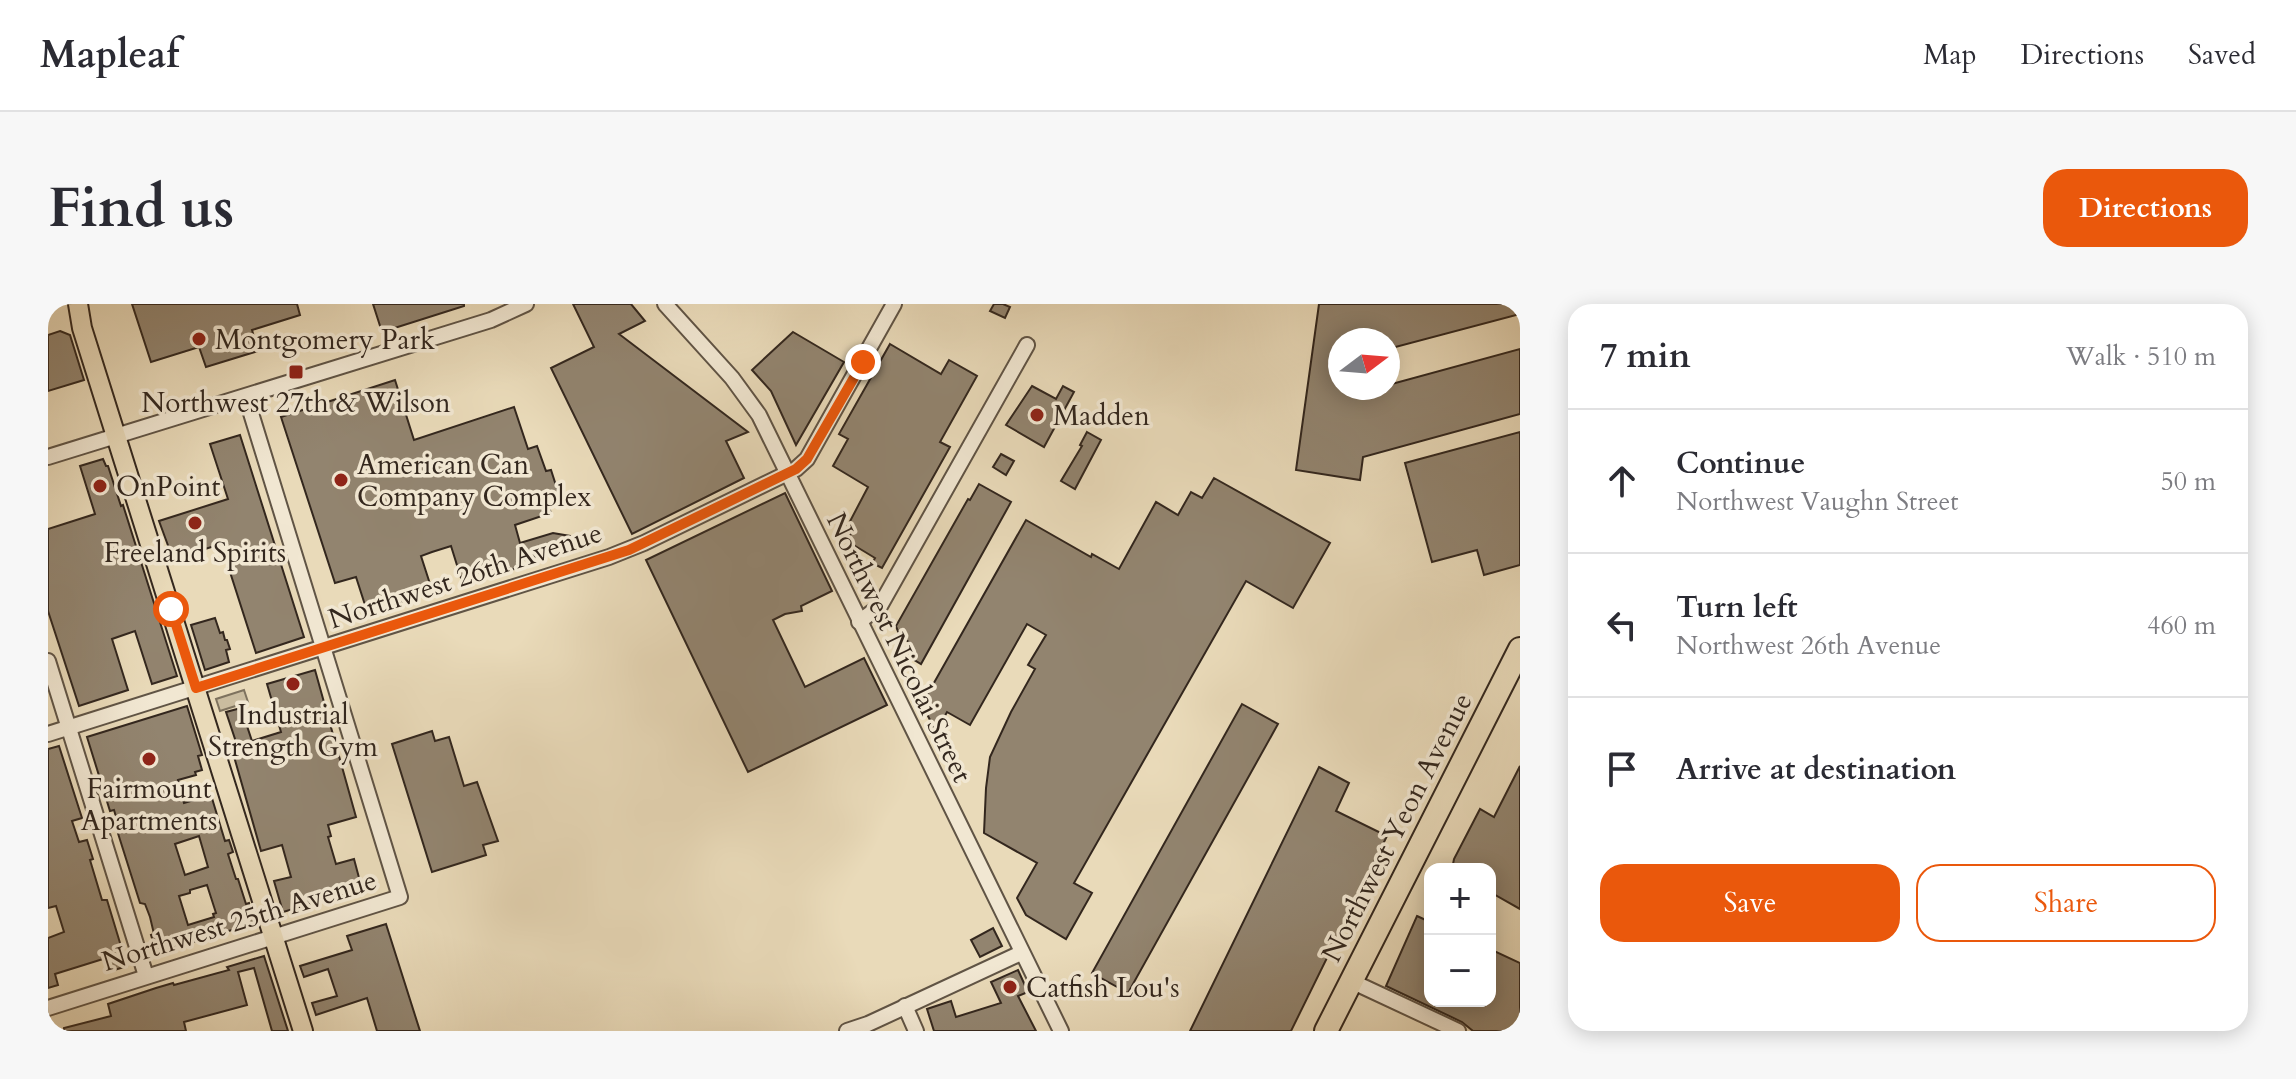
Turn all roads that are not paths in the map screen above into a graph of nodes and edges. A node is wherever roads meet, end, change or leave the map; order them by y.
1 (78, 304) edge
2 (526, 304) edge
3 (665, 304) edge
4 (894, 304) edge
5 (1027, 345) dead end
6 (246, 397) junction
7 (116, 436) junction
8 (48, 457) edge
9 (787, 473) junction
10 (859, 622) junction
11 (322, 647) junction
12 (1520, 649) edge
13 (48, 661) edge
14 (196, 688) junction
15 (69, 728) junction
16 (48, 734) edge
17 (274, 937) junction
18 (1021, 953) junction
19 (146, 976) junction
20 (1351, 981) junction
21 (905, 1006) junction
22 (48, 1008) edge
23 (303, 1031) edge
24 (847, 1031) edge
25 (916, 1031) edge
26 (1061, 1031) edge
27 (1326, 1031) edge
28 (1458, 1031) edge

1 - 7 main road
2 - 6 street
3 - 9 street, Northwest Nicolai Street
4 - 9 street, Northwest 26th Avenue
5 - 10 street
6 - 7 street
6 - 11 street
7 - 8 street
7 - 14 main road
9 - 10 street, Northwest Nicolai Street
9 - 11 street, Northwest 26th Avenue
10 - 18 street, Northwest Nicolai Street
11 - 14 street, Northwest 26th Avenue
11 - 17 street, Northwest 25th Avenue
12 - 20 highway, Northwest Yeon Avenue
13 - 15 street
14 - 15 street, Northwest 26th Avenue
14 - 17 main road
15 - 16 street, Northwest 26th Avenue
15 - 19 street
17 - 19 street, Northwest 25th Avenue
17 - 23 main road
18 - 21 street
18 - 26 street, Northwest Nicolai Street
19 - 22 street, Northwest 25th Avenue
20 - 27 highway, Northwest Yeon Avenue
20 - 28 street
21 - 24 street
21 - 25 street

